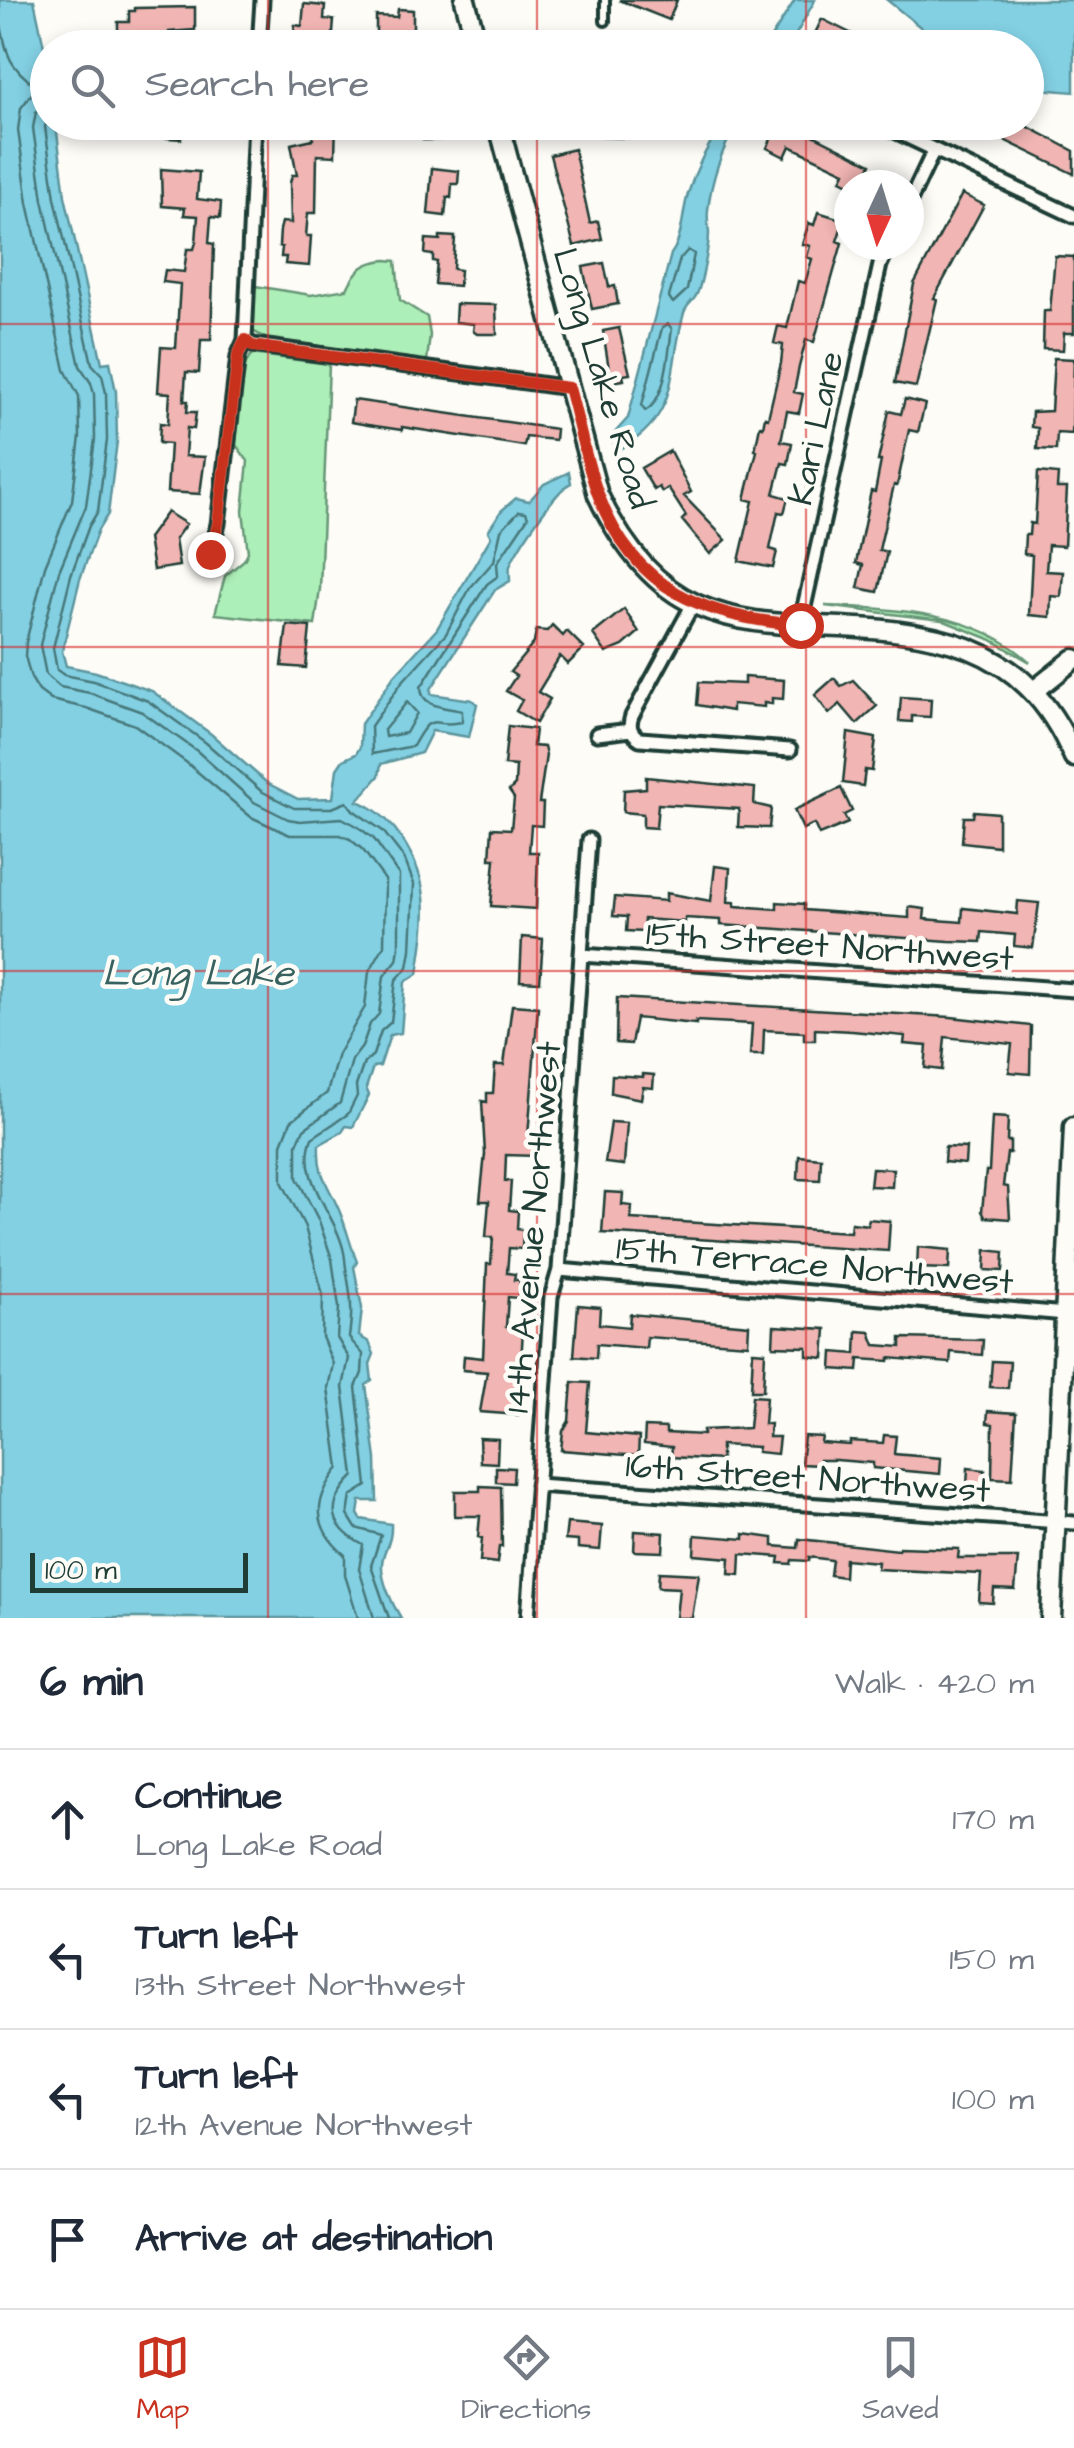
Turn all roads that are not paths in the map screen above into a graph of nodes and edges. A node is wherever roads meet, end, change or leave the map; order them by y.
1 (262, 0) edge
2 (465, 0) edge
3 (605, 0) edge
4 (605, 21) dead end
5 (261, 30) edge
6 (473, 30) edge
7 (254, 140) edge
8 (503, 140) edge
9 (913, 140) edge
10 (934, 150) junction
11 (924, 171) edge
12 (1074, 216) edge
13 (882, 260) edge
14 (245, 340) junction
15 (569, 388) junction
16 (210, 554) dead end
17 (693, 604) junction
18 (800, 625) junction
19 (1074, 659) edge
20 (1034, 691) junction
21 (631, 730) junction
22 (598, 734) dead end
23 (790, 750) dead end
24 (1074, 757) edge
25 (589, 840) dead end
26 (582, 955) junction
27 (1074, 990) edge
28 (1074, 1126) edge
29 (559, 1270) junction
30 (1066, 1314) junction
31 (537, 1485) junction
32 (1065, 1522) edge
33 (528, 1618) edge
34 (1051, 1618) edge

1 - 5 street
2 - 6 street
3 - 4 lane
7 - 14 street
8 - 15 street, Long Lake Road
9 - 10 street
10 - 11 street
10 - 12 street
13 - 18 street, Kari Lane
14 - 15 street
14 - 16 street
15 - 17 street, Long Lake Road
17 - 18 street, Long Lake Road
17 - 21 street
18 - 20 street, Long Lake Road
19 - 20 street
20 - 24 street, Long Lake Road
21 - 22 street
21 - 23 street
25 - 26 street, 14th Avenue Northwest
26 - 27 street, 15th Street Northwest
26 - 29 street, 14th Avenue Northwest
28 - 30 street
29 - 30 street, 15th Terrace Northwest
29 - 31 street, 14th Avenue Northwest
30 - 32 street
31 - 32 street, 16th Street Northwest
31 - 33 street, 14th Avenue Northwest
32 - 34 street

